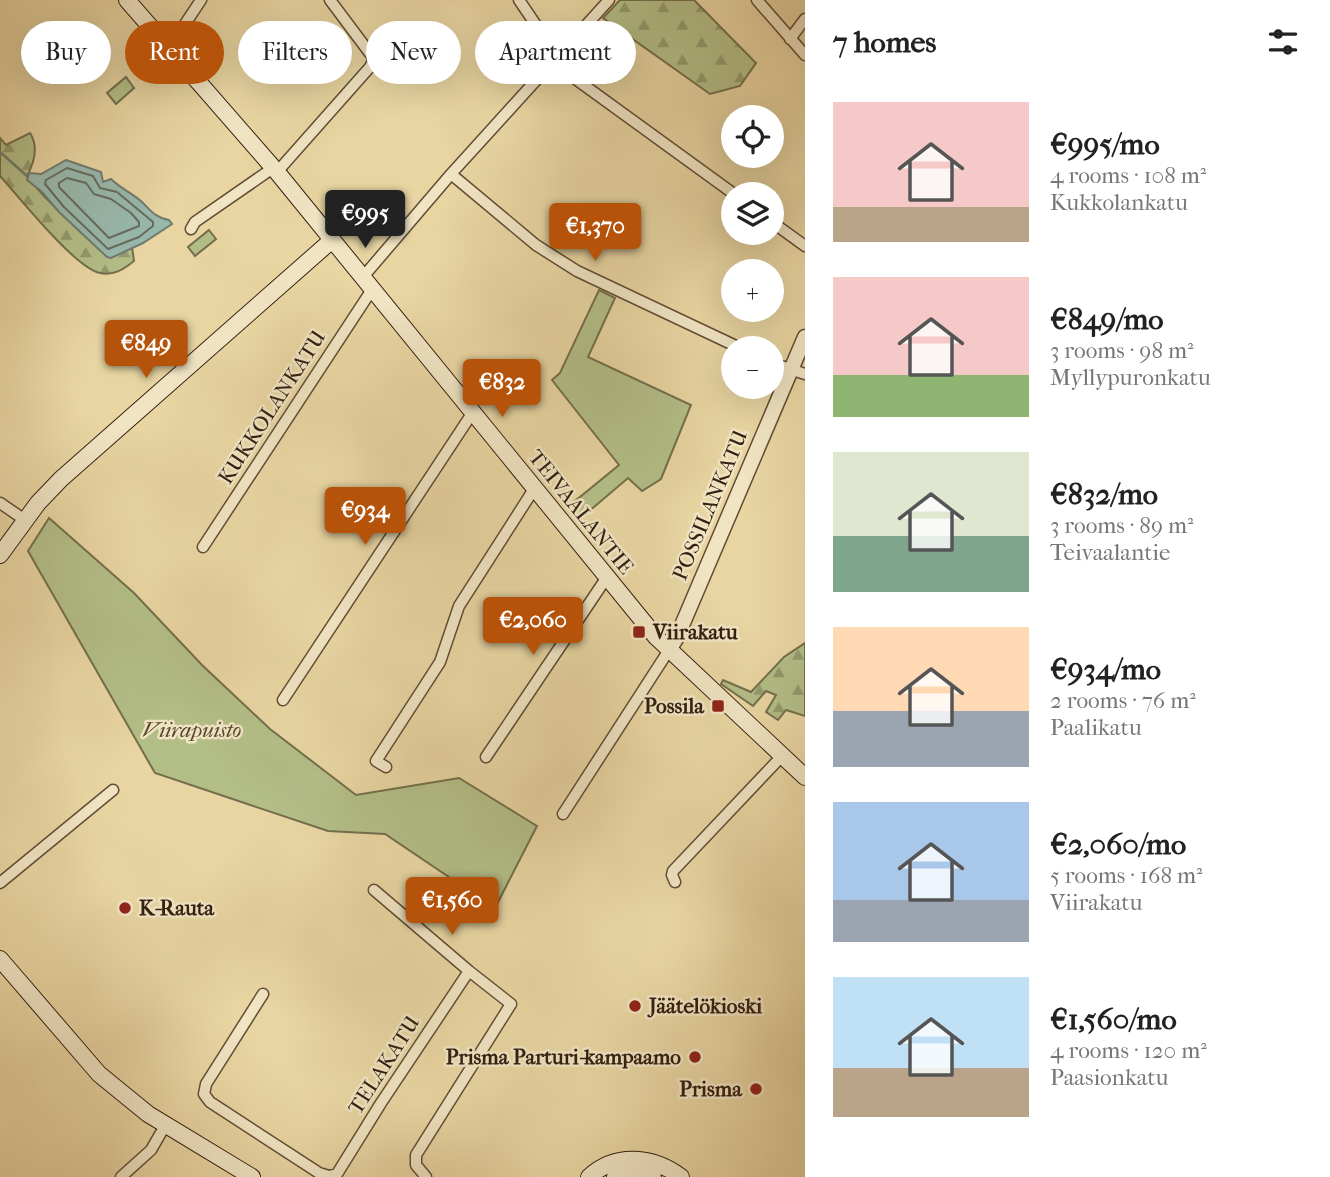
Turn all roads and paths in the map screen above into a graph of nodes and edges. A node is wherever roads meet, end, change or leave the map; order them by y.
1 (127, 0) edge
2 (201, 0) edge
3 (330, 0) edge
4 (519, 0) edge
5 (609, 0) edge
6 (757, 0) edge
7 (805, 19) edge
8 (145, 21) edge
9 (186, 21) edge
10 (534, 21) edge
11 (589, 21) edge
12 (790, 38) junction
13 (805, 55) edge
14 (200, 84) edge
15 (531, 84) edge
16 (582, 84) edge
17 (275, 170) junction
18 (451, 174) junction
19 (721, 185) edge
20 (191, 229) dead end
21 (784, 231) edge
22 (332, 240) junction
23 (805, 246) edge
24 (368, 282) junction
25 (805, 337) edge
26 (721, 339) edge
27 (798, 372) edge
28 (473, 412) junction
29 (534, 489) junction
30 (0, 503) edge
31 (25, 520) junction
32 (203, 547) dead end
33 (0, 555) edge
34 (607, 577) junction
35 (669, 650) junction
36 (283, 700) dead end
37 (782, 756) junction
38 (486, 757) dead end
39 (386, 767) dead end
40 (805, 777) edge
41 (113, 790) dead end
42 (563, 814) dead end
43 (675, 882) dead end
44 (0, 883) edge
45 (374, 890) dead end
46 (0, 958) edge
47 (469, 971) junction
48 (263, 994) dead end
49 (166, 1124) junction
50 (329, 1176) edge
51 (121, 1177) edge
52 (252, 1177) edge
53 (426, 1177) edge
54 (589, 1177) edge
55 (615, 1177) edge
56 (653, 1177) edge
57 (681, 1177) edge

1 - 8 main road, TEIVAALANTIE
2 - 9 street
3 - 17 street
4 - 10 street
5 - 11 street, KUKKOLANKATU
6 - 12 street
7 - 12 street
12 - 13 street
14 - 17 main road, TEIVAALANTIE
15 - 18 street, KUKKOLANKATU
16 - 19 street
17 - 20 street
17 - 22 main road, TEIVAALANTIE
18 - 24 street, KUKKOLANKATU
18 - 26 street
21 - 23 street
22 - 24 main road, TEIVAALANTIE
22 - 31 main road
24 - 28 main road, TEIVAALANTIE
24 - 32 street, KUKKOLANKATU
25 - 27 street, POSSILANKATU
27 - 35 street, POSSILANKATU
28 - 29 main road, TEIVAALANTIE
28 - 36 street
29 - 34 main road, TEIVAALANTIE
29 - 39 street
30 - 31 street
31 - 33 main road
34 - 35 main road, TEIVAALANTIE
34 - 38 street
35 - 37 main road, TEIVAALANTIE
35 - 42 street
37 - 40 main road, TEIVAALANTIE
37 - 43 street
41 - 44 street
45 - 47 street
46 - 49 main road
47 - 50 street, TELAKATU
47 - 53 street
48 - 50 street
49 - 51 street
49 - 52 main road
54 - 57 main road
55 - 56 main road

